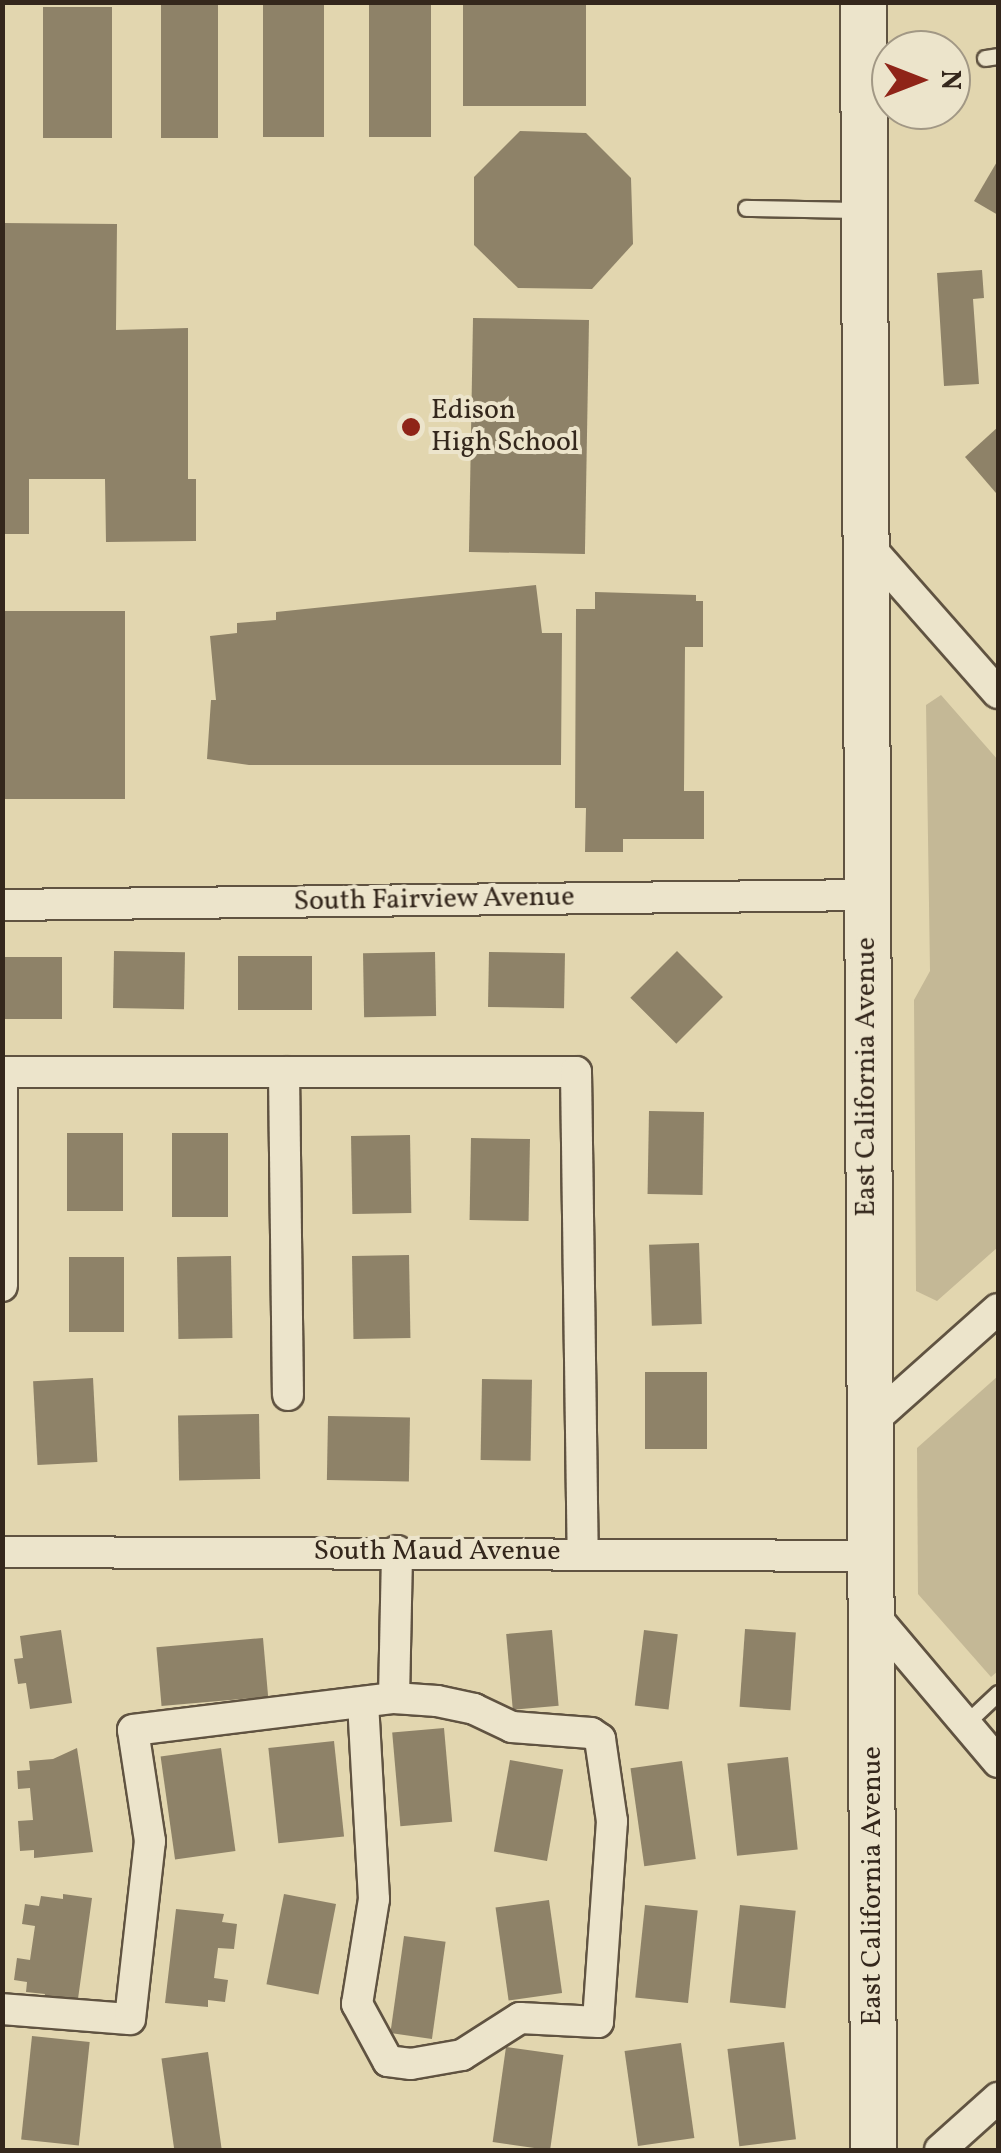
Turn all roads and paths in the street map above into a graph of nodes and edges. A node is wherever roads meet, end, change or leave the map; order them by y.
1 (864, 2) edge
2 (746, 208) dead end
3 (864, 210) junction
4 (864, 540) junction
5 (998, 693) edge
6 (866, 895) junction
7 (2, 905) edge
8 (284, 1072) junction
9 (2, 1286) edge
10 (998, 1309) edge
11 (288, 1395) dead end
12 (870, 1423) junction
13 (397, 1551) junction
14 (2, 1552) edge
15 (583, 1553) junction
16 (871, 1556) junction
17 (872, 1613) junction
18 (998, 1693) edge
19 (394, 1698) junction
20 (363, 1704) junction
21 (966, 1722) junction
22 (998, 1762) edge
23 (2, 2010) edge
24 (998, 2098) edge
25 (873, 2150) edge
26 (940, 2150) edge

1 - 3 main road, East California Avenue
2 - 3 lane
3 - 4 main road, East California Avenue
4 - 5 street
4 - 6 main road, East California Avenue
6 - 7 street, South Fairview Avenue
6 - 12 main road, East California Avenue
8 - 9 street
8 - 11 street
8 - 15 street
10 - 12 street
12 - 16 main road, East California Avenue
13 - 14 street, South Maud Avenue
13 - 15 street, South Maud Avenue
13 - 19 street
15 - 16 street, South Maud Avenue
16 - 17 main road, East California Avenue
17 - 21 street
17 - 25 main road, East California Avenue
18 - 21 lane
19 - 20 street
19 - 20 street
20 - 23 street
21 - 22 street
24 - 26 street

